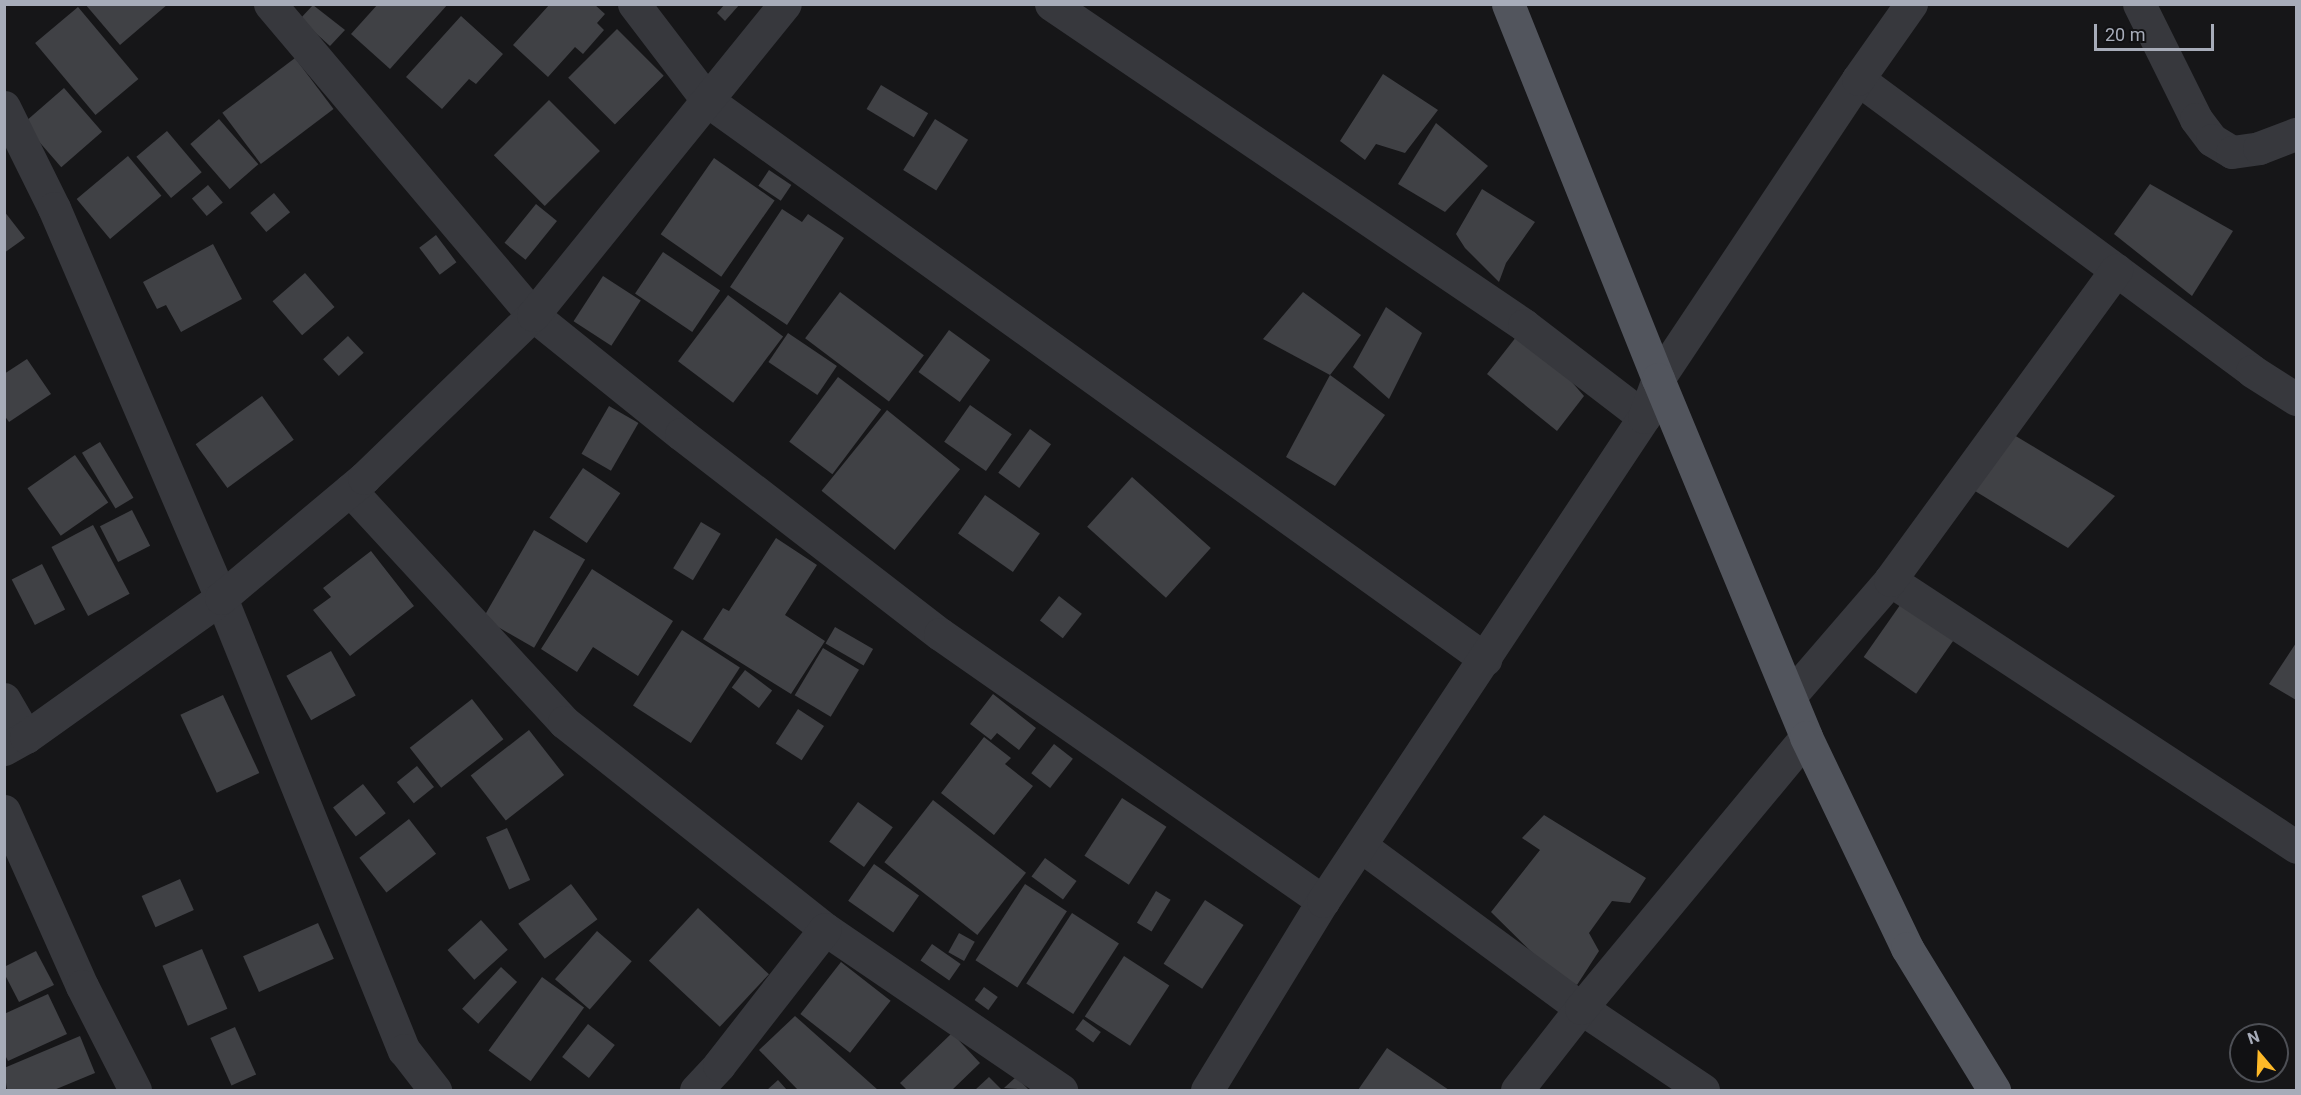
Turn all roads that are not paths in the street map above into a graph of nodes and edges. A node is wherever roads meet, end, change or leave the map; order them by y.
1 (270, 4) edge
2 (634, 4) edge
3 (785, 4) edge
4 (1051, 4) edge
5 (1508, 4) edge
6 (1911, 4) edge
7 (2139, 4) edge
8 (1858, 80) junction
9 (708, 101) junction
10 (4, 107) edge
11 (2296, 134) edge
12 (2116, 270) junction
13 (533, 315) junction
14 (1658, 379) junction
15 (2296, 399) edge
16 (1644, 417) junction
17 (350, 490) junction
18 (1890, 580) junction
19 (221, 598) junction
20 (1485, 659) junction
21 (1790, 696) junction
22 (4, 699) edge
23 (1806, 737) junction
24 (15, 743) edge
25 (4, 812) edge
26 (1361, 846) junction
27 (2296, 847) edge
28 (1323, 901) junction
29 (825, 929) junction
30 (1581, 1008) junction
31 (1049, 1088) edge
32 (135, 1090) edge
33 (435, 1090) edge
34 (696, 1090) edge
35 (1207, 1090) edge
36 (1517, 1090) edge
37 (1702, 1090) edge
38 (1994, 1090) edge

1 - 13 street
2 - 9 street
3 - 9 street
4 - 16 street
5 - 14 main road
6 - 8 street
7 - 11 street
8 - 12 street
8 - 14 street
9 - 13 street
9 - 20 street
10 - 19 street
12 - 15 street
12 - 18 street
13 - 17 street
13 - 28 street
14 - 16 street
14 - 21 main road
16 - 20 street
17 - 19 street
17 - 29 street
18 - 21 street
18 - 27 street
19 - 24 street
19 - 33 street
20 - 26 street
21 - 23 main road
22 - 24 street
23 - 30 street
23 - 38 main road
25 - 32 street
26 - 28 street
26 - 30 street
28 - 35 street
29 - 31 street
29 - 34 street
30 - 36 street
30 - 37 street

